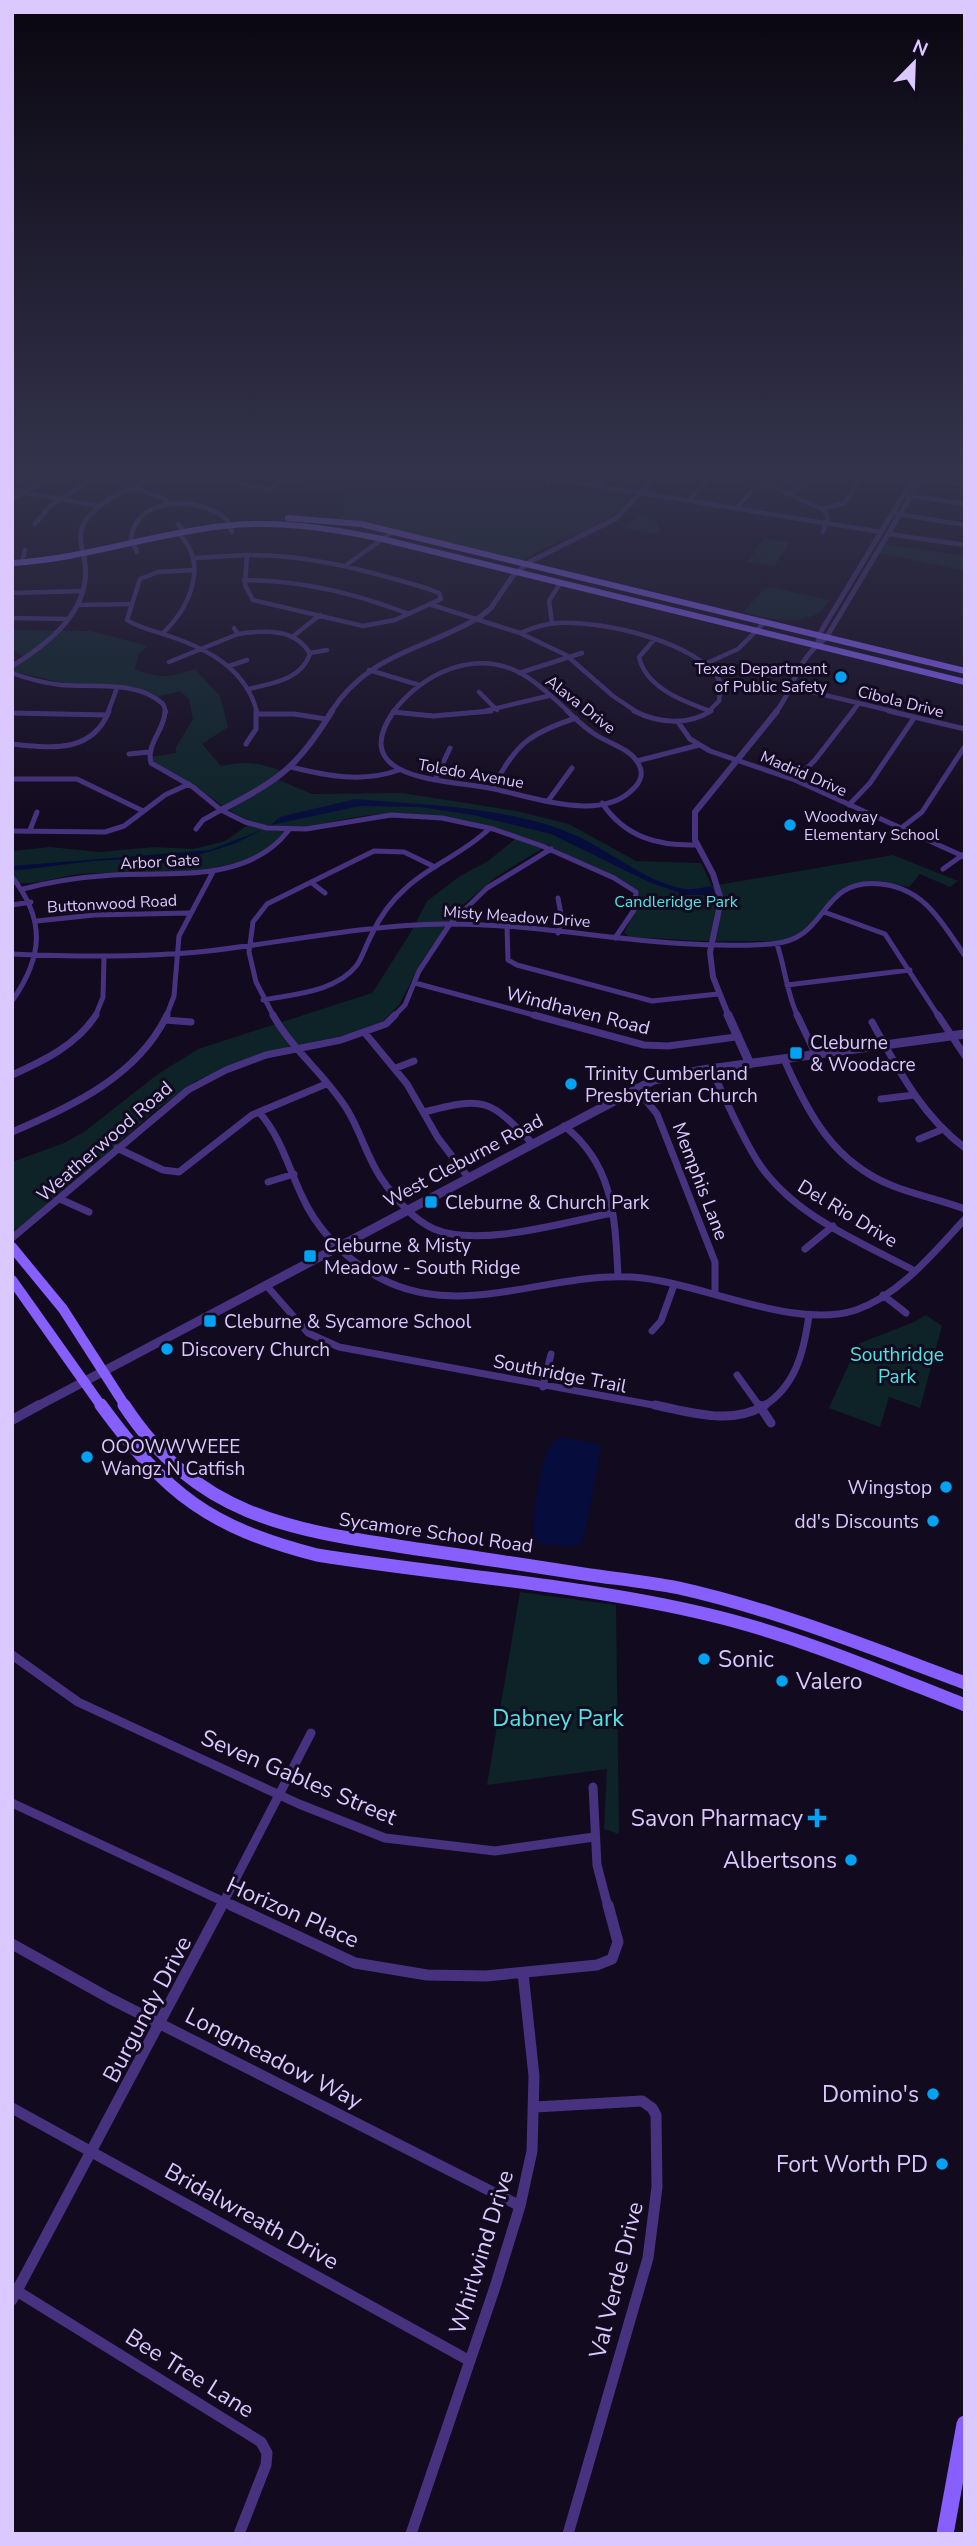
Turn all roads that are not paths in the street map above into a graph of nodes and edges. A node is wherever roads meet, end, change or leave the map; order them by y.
1 (82, 593) edge
2 (134, 593) edge
3 (191, 593) edge
4 (247, 593) edge
5 (346, 593) edge
6 (438, 593) edge
7 (502, 593) edge
8 (554, 593) edge
9 (604, 593) edge
10 (637, 593) edge
11 (641, 593) edge
12 (845, 593) edge
13 (853, 593) edge
14 (609, 594) junction
15 (631, 599) junction
16 (603, 600) dead end
17 (130, 604) junction
18 (78, 605) junction
19 (432, 605) junction
20 (657, 606) junction
21 (652, 612) dead end
22 (320, 615) junction
23 (410, 615) junction
24 (830, 616) junction
25 (12, 618) edge
26 (839, 618) junction
27 (68, 619) junction
28 (708, 619) junction
29 (476, 620) junction
30 (764, 622) junction
31 (552, 623) junction
32 (702, 624) dead end
33 (825, 624) junction
34 (234, 628) dead end
35 (756, 631) junction
36 (801, 632) junction
37 (163, 633) junction
38 (238, 634) junction
39 (518, 634) junction
40 (292, 637) junction
41 (653, 641) junction
42 (819, 641) junction
43 (200, 648) junction
44 (327, 649) dead end
45 (884, 652) junction
46 (310, 653) junction
47 (582, 653) dead end
48 (568, 657) junction
49 (487, 658) dead end
50 (247, 660) dead end
51 (877, 661) junction
52 (169, 663) dead end
53 (485, 664) junction
54 (705, 664) junction
55 (938, 665) junction
56 (12, 666) edge
57 (229, 666) junction
58 (369, 670) junction
59 (965, 671) edge
60 (12, 673) edge
61 (519, 673) junction
62 (931, 674) junction
63 (965, 682) edge
64 (419, 685) junction
65 (791, 687) junction
66 (117, 688) junction
67 (249, 689) junction
68 (479, 691) dead end
69 (548, 696) junction
70 (859, 703) junction
71 (497, 710) junction
72 (710, 711) junction
73 (393, 712) junction
74 (12, 713) edge
75 (258, 714) junction
76 (107, 715) junction
77 (576, 718) junction
78 (914, 718) junction
79 (326, 719) junction
80 (678, 722) junction
81 (965, 729) edge
82 (12, 744) edge
83 (246, 744) dead end
84 (700, 745) junction
85 (965, 746) edge
86 (450, 748) dead end
87 (149, 752) junction
88 (129, 754) dead end
89 (739, 760) junction
90 (637, 761) junction
91 (291, 767) junction
92 (572, 768) dead end
93 (399, 770) junction
94 (12, 779) edge
95 (435, 780) junction
96 (795, 780) junction
97 (189, 784) junction
98 (493, 788) junction
99 (548, 801) junction
100 (602, 803) junction
101 (849, 805) junction
102 (221, 810) junction
103 (143, 811) junction
104 (37, 812) dead end
105 (196, 829) dead end
106 (489, 829) junction
107 (900, 829) junction
108 (30, 830) junction
109 (12, 831) edge
110 (288, 831) junction
111 (697, 845) junction
112 (551, 849) junction
113 (964, 855) edge
114 (435, 867) junction
115 (943, 869) dead end
116 (214, 870) junction
117 (12, 877) edge
118 (312, 883) junction
119 (23, 889) junction
120 (325, 893) dead end
121 (558, 898) dead end
122 (31, 902) junction
123 (12, 905) edge
124 (824, 912) junction
125 (189, 913) junction
126 (37, 920) junction
127 (450, 924) junction
128 (507, 927) junction
129 (373, 929) junction
130 (558, 933) junction
131 (615, 938) junction
132 (712, 944) junction
133 (777, 944) junction
134 (248, 946) junction
135 (12, 954) edge
136 (33, 955) junction
137 (174, 955) junction
138 (965, 956) edge
139 (104, 957) junction
140 (910, 970) junction
141 (415, 982) junction
142 (786, 985) junction
143 (718, 994) junction
144 (262, 1000) junction
145 (12, 1001) edge
146 (165, 1020) junction
147 (191, 1022) dead end
148 (872, 1022) dead end
149 (365, 1033) junction
150 (965, 1034) edge
151 (952, 1036) junction
152 (736, 1037) junction
153 (885, 1045) junction
154 (297, 1049) junction
155 (816, 1055) junction
156 (965, 1056) edge
157 (784, 1059) junction
158 (414, 1061) dead end
159 (750, 1064) junction
160 (396, 1068) junction
161 (711, 1069) junction
162 (12, 1075) edge
163 (326, 1083) junction
164 (636, 1088) junction
165 (914, 1095) junction
166 (881, 1099) dead end
167 (259, 1112) junction
168 (424, 1112) junction
169 (564, 1126) junction
170 (13, 1129) edge
171 (942, 1130) junction
172 (919, 1139) dead end
173 (532, 1143) junction
174 (117, 1148) junction
175 (965, 1148) edge
176 (294, 1174) junction
177 (468, 1177) junction
178 (268, 1181) dead end
179 (60, 1199) junction
180 (408, 1209) junction
181 (965, 1209) edge
182 (89, 1212) dead end
183 (612, 1213) junction
184 (965, 1219) edge
185 (833, 1226) junction
186 (12, 1238) edge
187 (339, 1246) junction
188 (12, 1247) edge
189 (805, 1249) dead end
190 (913, 1270) junction
191 (618, 1276) junction
192 (12, 1280) edge
193 (266, 1285) junction
194 (674, 1285) junction
195 (715, 1294) junction
196 (883, 1295) junction
197 (906, 1313) dead end
198 (809, 1314) junction
199 (652, 1331) dead end
200 (551, 1354) dead end
201 (103, 1373) junction
202 (737, 1375) dead end
203 (84, 1382) junction
204 (543, 1387) junction
205 (762, 1409) junction
206 (12, 1420) edge
207 (771, 1423) dead end
208 (363, 1541) junction
209 (359, 1562) junction
210 (678, 1588) junction
211 (675, 1608) junction
212 (12, 1655) edge
213 (904, 1660) junction
214 (898, 1679) junction
215 (965, 1683) edge
216 (965, 1705) edge
217 (311, 1734) dead end
218 (593, 1787) dead end
219 (280, 1794) junction
220 (12, 1803) edge
221 (594, 1837) junction
222 (225, 1903) junction
223 (12, 1944) edge
224 (523, 1973) junction
225 (161, 2024) junction
226 (535, 2107) junction
227 (12, 2108) edge
228 (92, 2152) junction
229 (520, 2206) junction
230 (14, 2293) edge
231 (470, 2361) junction
232 (965, 2424) edge
233 (959, 2487) edge
234 (239, 2534) edge
235 (411, 2534) edge
236 (568, 2534) edge
237 (945, 2534) edge

1 - 18 street
2 - 17 street
3 - 37 street
4 - 22 street
5 - 23 street
6 - 19 street
7 - 29 street
8 - 31 street
9 - 14 main road
10 - 15 main road
11 - 30 main road
12 - 24 street
13 - 26 street
14 - 15 main road
14 - 16 street
15 - 20 main road
17 - 18 street
17 - 37 street
18 - 27 street
19 - 23 street
19 - 29 street
20 - 21 street
20 - 28 main road
22 - 23 street
22 - 40 street
24 - 26 street
24 - 33 street
25 - 27 street
26 - 42 street
27 - 56 street
28 - 32 street
28 - 35 main road
29 - 39 street
29 - 58 street
30 - 35 street
30 - 36 main road
31 - 39 street
31 - 41 street
33 - 36 main road
33 - 42 street
34 - 38 street
35 - 42 main road
35 - 54 street
36 - 42 main road
37 - 43 street
38 - 40 street
38 - 43 street
39 - 48 street
40 - 46 street
41 - 54 street
41 - 72 street
42 - 45 main road
42 - 51 main road
42 - 65 street
43 - 52 street
43 - 57 street
44 - 46 street
45 - 51 main road
45 - 55 main road
46 - 67 street
47 - 48 street
48 - 61 street
48 - 80 street
49 - 53 street
50 - 57 street
51 - 62 main road
53 - 61 street, Alava Drive
53 - 64 street, Alava Drive
54 - 72 street
55 - 59 main road
55 - 62 main road
57 - 67 street
58 - 64 street
58 - 79 street
60 - 66 street
61 - 69 street, Alava Drive
62 - 63 main road
64 - 73 street, Toledo Avenue
65 - 70 street, Cibola Drive
65 - 89 street
66 - 76 street
66 - 87 street
67 - 75 street
68 - 71 street
69 - 71 street
69 - 77 street, Alava Drive
70 - 78 street, Cibola Drive
70 - 96 street
71 - 73 street
72 - 80 street
73 - 93 street, Toledo Avenue
74 - 76 street
75 - 79 street
75 - 83 street
76 - 82 street
77 - 90 street, Alava Drive
77 - 98 street
78 - 81 street, Cibola Drive
78 - 101 street
79 - 91 street
80 - 84 street, Madrid Drive
84 - 89 street, Madrid Drive
84 - 90 street
85 - 107 street
86 - 95 street
87 - 88 street
87 - 97 street
89 - 96 street, Madrid Drive
89 - 111 street
90 - 100 street
91 - 93 street
91 - 102 street
92 - 99 street
93 - 95 street, Toledo Avenue
94 - 103 street
95 - 98 street, Toledo Avenue
96 - 101 street, Madrid Drive
97 - 102 street
97 - 103 street
98 - 99 street, Toledo Avenue
99 - 100 street, Toledo Avenue
100 - 111 street
101 - 107 street, Madrid Drive
102 - 105 street
102 - 110 street
103 - 108 street
104 - 108 street
106 - 110 street
106 - 112 street
106 - 114 street
107 - 113 street, Madrid Drive
108 - 109 street
110 - 116 street, Arbor Gate
111 - 132 street
112 - 127 street, Weatherwood Road
112 - 131 street
113 - 115 street
114 - 118 street
114 - 129 street
116 - 119 street, Arbor Gate
116 - 125 street
117 - 119 street
118 - 120 street
118 - 134 street
119 - 122 street
121 - 130 street
122 - 123 street
122 - 126 street
124 - 133 street, Misty Meadow Drive
124 - 138 street, Misty Meadow Drive
124 - 140 street
125 - 126 street, Buttonwood Road
125 - 137 street
126 - 136 street
127 - 128 street, Misty Meadow Drive
127 - 129 street, Misty Meadow Drive
127 - 141 street, Weatherwood Road
128 - 130 street, Misty Meadow Drive
128 - 143 street
129 - 134 street, Misty Meadow Drive
129 - 144 street
130 - 131 street, Misty Meadow Drive
131 - 132 street, Misty Meadow Drive
132 - 133 street, Misty Meadow Drive
132 - 143 street
133 - 142 street
134 - 137 street, Misty Meadow Drive
134 - 144 street
135 - 136 street, Misty Meadow Drive
136 - 139 street, Misty Meadow Drive
136 - 145 street
137 - 139 street, Misty Meadow Drive
137 - 146 street
139 - 162 street
140 - 142 street
140 - 151 street
141 - 149 street, Weatherwood Road
141 - 152 street, Windhaven Road
142 - 155 street
143 - 152 street
144 - 154 street
146 - 147 street
146 - 170 street
148 - 153 street
149 - 154 street, Weatherwood Road
149 - 160 street
150 - 151 street, West Cleburne Road
151 - 153 street, West Cleburne Road
151 - 156 street
152 - 159 street
153 - 155 street, West Cleburne Road
153 - 165 street
154 - 163 street
154 - 174 street, Weatherwood Road
155 - 157 street, West Cleburne Road
157 - 159 street, West Cleburne Road
157 - 181 street
158 - 160 street
159 - 161 street, West Cleburne Road
160 - 168 street
161 - 164 street, West Cleburne Road
161 - 185 street, Del Rio Drive
163 - 167 street
163 - 180 street
164 - 169 street, West Cleburne Road
164 - 195 street, Memphis Lane
165 - 166 street
165 - 171 street
167 - 174 street
167 - 176 street
168 - 173 street
168 - 177 street
169 - 173 street, West Cleburne Road
169 - 183 street
171 - 172 street
171 - 175 street
173 - 177 street, West Cleburne Road
174 - 179 street, Weatherwood Road
176 - 178 street
176 - 187 street
177 - 180 street, West Cleburne Road
179 - 182 street
179 - 186 street, Weatherwood Road
180 - 183 street
180 - 187 street, West Cleburne Road
183 - 191 street
184 - 190 street
185 - 189 street
185 - 190 street, Del Rio Drive
187 - 191 street
187 - 193 street, West Cleburne Road
188 - 201 main road, Sycamore School Road
190 - 196 street
191 - 194 street
192 - 203 main road, Sycamore School Road
193 - 201 street, West Cleburne Road
193 - 204 street, Southridge Trail
194 - 195 street
194 - 199 street
195 - 198 street
196 - 197 street
196 - 198 street
198 - 205 street, Southridge Trail
200 - 204 street
201 - 203 street, West Cleburne Road
201 - 208 main road, Sycamore School Road
202 - 205 street
203 - 206 street, West Cleburne Road
203 - 209 main road, Sycamore School Road
204 - 205 street, Southridge Trail
205 - 207 street
208 - 209 main road
208 - 210 main road, Sycamore School Road
209 - 211 main road, Sycamore School Road
210 - 211 main road
210 - 213 main road, Sycamore School Road
211 - 214 main road, Sycamore School Road
212 - 219 street, Seven Gables Street
213 - 214 main road
213 - 215 main road, Sycamore School Road
214 - 216 main road, Sycamore School Road
217 - 219 street, Burgundy Drive
218 - 221 street
219 - 221 street, Seven Gables Street
219 - 222 street, Burgundy Drive
220 - 222 street, Horizon Place
221 - 224 street, Horizon Place
222 - 224 street, Horizon Place
222 - 225 street, Burgundy Drive
223 - 225 street, Longmeadow Way
224 - 226 street, Whirlwind Drive
225 - 228 street, Burgundy Drive
225 - 229 street, Longmeadow Way
226 - 229 street, Whirlwind Drive
226 - 236 street, Val Verde Drive
227 - 228 street, Bridalwreath Drive
228 - 230 street, Burgundy Drive
228 - 231 street, Bridalwreath Drive
229 - 231 street, Whirlwind Drive
230 - 234 street, Bee Tree Lane
231 - 235 street, Whirlwind Drive
232 - 233 main road
233 - 237 main road

